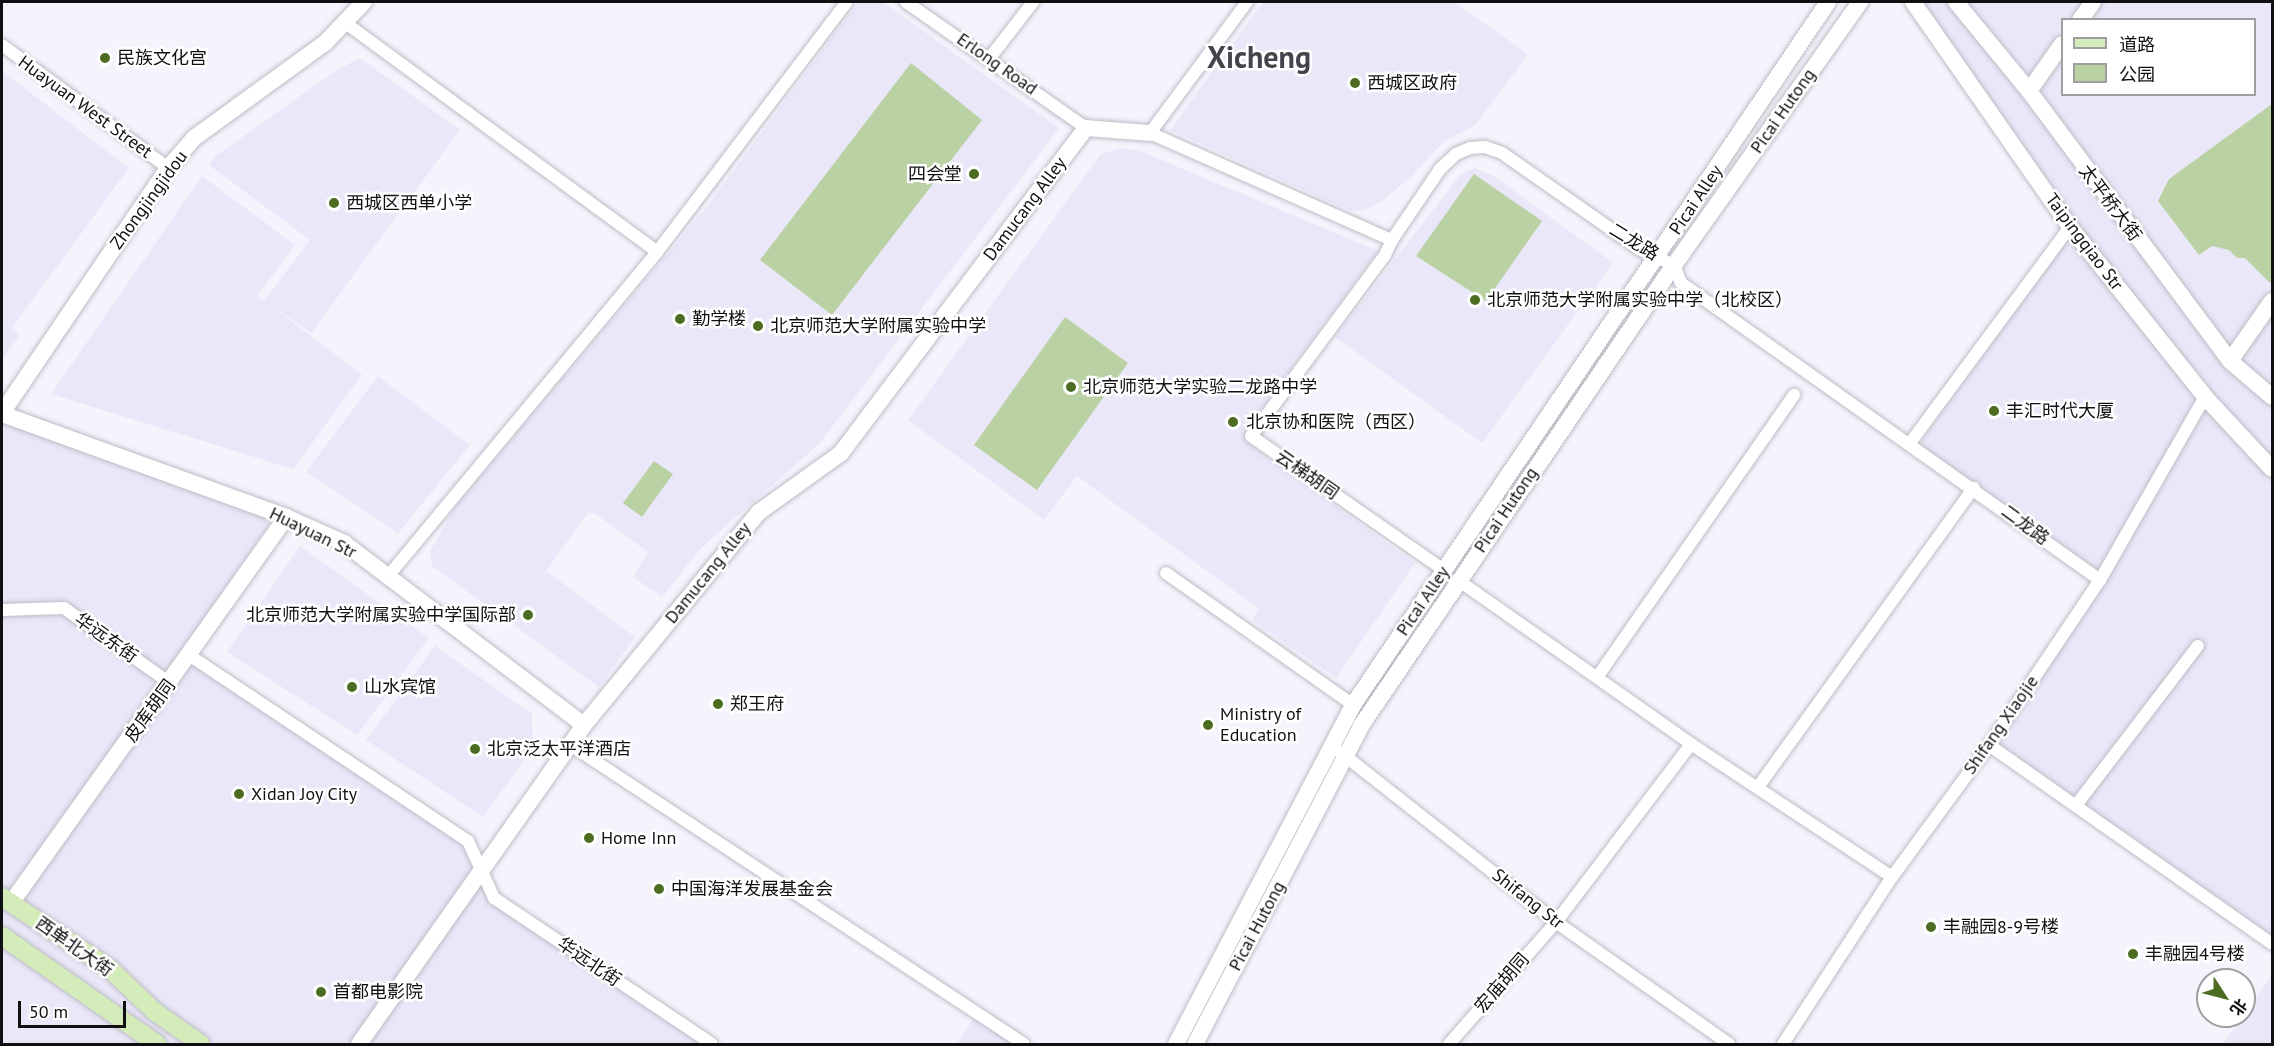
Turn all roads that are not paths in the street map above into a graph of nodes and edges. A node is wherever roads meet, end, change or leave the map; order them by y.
1 (364, 2) edge
2 (847, 2) edge
3 (906, 2) edge
4 (1033, 2) edge
5 (1246, 2) edge
6 (1828, 2) edge
7 (1860, 2) edge
8 (1912, 2) edge
9 (1956, 2) edge
10 (2093, 2) edge
11 (2081, 18) edge
12 (346, 24) junction
13 (2, 45) edge
14 (2061, 45) edge
15 (988, 59) junction
16 (2029, 91) junction
17 (1086, 128) junction
18 (1150, 133) junction
19 (168, 168) junction
20 (2070, 227) junction
21 (1392, 240) junction
22 (657, 252) junction
23 (1658, 257) junction
24 (1674, 265) junction
25 (2272, 301) edge
26 (2230, 361) junction
27 (1794, 395) dead end
28 (2205, 397) junction
29 (2272, 397) edge
30 (2, 414) edge
31 (1910, 443) junction
32 (2272, 469) edge
33 (1974, 488) junction
34 (286, 517) junction
35 (1444, 570) junction
36 (1166, 573) dead end
37 (389, 575) junction
38 (1458, 580) junction
39 (2100, 580) junction
40 (2, 610) edge
41 (2198, 646) dead end
42 (189, 654) junction
43 (1598, 676) junction
44 (170, 683) junction
45 (1353, 705) junction
46 (584, 725) junction
47 (1691, 744) junction
48 (1989, 745) junction
49 (572, 746) junction
50 (1339, 751) junction
51 (1758, 787) junction
52 (2077, 804) junction
53 (479, 869) junction
54 (1892, 877) junction
55 (6, 900) edge
56 (1556, 922) junction
57 (2, 936) edge
58 (2272, 944) edge
59 (157, 1044) edge
60 (201, 1044) edge
61 (359, 1044) edge
62 (712, 1044) edge
63 (1024, 1044) edge
64 (1176, 1044) edge
65 (1195, 1044) edge
66 (1449, 1044) edge
67 (1729, 1044) edge
68 (1783, 1044) edge

1 - 12 main road, Zhongjingjidou
2 - 22 street
3 - 15 street, Erlong Road
4 - 15 street
5 - 18 street
6 - 23 main road, Picai Alley
7 - 24 main road, Picai Hutong
8 - 20 main road, Taipingqiao Str
9 - 16 main road, 太平桥大街
10 - 11 main road
12 - 19 main road, Zhongjingjidou
12 - 22 street
13 - 19 street, Huayuan West Street
14 - 16 main road
15 - 17 street, Erlong Road
16 - 26 main road, 太平桥大街
17 - 18 main road
17 - 46 main road, Damucang Alley
18 - 21 street
19 - 30 main road, Zhongjingjidou
20 - 28 main road, Taipingqiao Str
20 - 31 street
21 - 23 street, 二龙路
21 - 35 street, 云梯胡同
22 - 37 street
23 - 24 street, 二龙路
23 - 35 main road, Picai Alley
24 - 31 street, 二龙路
24 - 38 main road, Picai Hutong
25 - 26 main road
26 - 29 main road, 太平桥大街
27 - 43 street
28 - 32 main road, Taipingqiao Str
28 - 39 street, Shifang Xiaojie
30 - 34 main road, Huayuan Str
31 - 33 street, 二龙路
33 - 39 street, 二龙路
33 - 51 street
34 - 37 main road, Huayuan Str
34 - 42 main road, 皮库胡同
35 - 45 main road, Picai Alley
36 - 45 street
37 - 46 main road, Huayuan Str
38 - 43 street
38 - 50 main road, Picai Hutong
39 - 48 street, Shifang Xiaojie
40 - 44 street, 华远东街
41 - 52 street
42 - 44 main road, 皮库胡同
42 - 53 street, 华远北街
43 - 47 street
44 - 55 main road, 皮库胡同
45 - 50 main road, Picai Alley
46 - 49 main road, Damucang Alley
47 - 51 street
47 - 56 street, 宏庙胡同
48 - 52 street
48 - 54 street, Shifang Xiaojie
49 - 53 main road, Damucang Alley
49 - 63 street
50 - 56 street, Shifang Str
50 - 64 main road, Picai Alley
50 - 65 main road, Picai Hutong
51 - 54 street
52 - 58 street
53 - 61 main road, Damucang Alley
53 - 62 street, 华远北街
54 - 68 street, Shifang Xiaojie
55 - 60 main road, 西单北大街
56 - 66 street, 宏庙胡同
56 - 67 street, Shifang Str
57 - 59 main road

